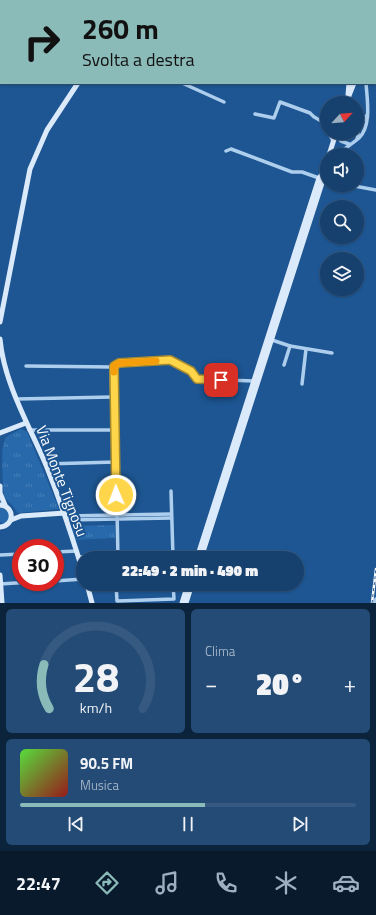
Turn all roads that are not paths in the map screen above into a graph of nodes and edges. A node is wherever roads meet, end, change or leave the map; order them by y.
1 (77, 84) edge
2 (184, 84) edge
3 (350, 84) edge
4 (354, 84) edge
5 (366, 84) edge
6 (348, 96) edge
7 (349, 96) edge
8 (224, 102) dead end
9 (255, 114) dead end
10 (367, 114) junction
11 (364, 118) edge
12 (320, 120) edge
13 (364, 130) edge
14 (341, 140) edge
15 (356, 140) edge
16 (333, 142) edge
17 (350, 144) junction
18 (331, 148) edge
19 (345, 148) edge
20 (226, 151) dead end
21 (320, 178) edge
22 (320, 188) edge
23 (320, 188) edge
24 (364, 188) edge
25 (376, 190) edge
26 (0, 322) edge
27 (0, 339) edge
28 (272, 340) junction
29 (290, 346) junction
30 (306, 349) junction
31 (332, 353) dead end
32 (284, 365) dead end
33 (26, 366) dead end
34 (112, 366) junction
35 (254, 381) junction
36 (302, 384) dead end
37 (112, 397) junction
38 (17, 398) junction
39 (26, 423) junction
40 (29, 430) junction
41 (114, 430) junction
42 (0, 433) edge
43 (114, 462) junction
44 (45, 464) junction
45 (0, 486) edge
46 (171, 491) dead end
47 (0, 494) edge
48 (2, 505) edge
49 (12, 512) junction
50 (116, 515) junction
51 (21, 516) junction
52 (66, 516) junction
53 (171, 516) junction
54 (11, 520) junction
55 (116, 520) junction
56 (2, 527) edge
57 (0, 534) edge
58 (76, 551) edge
59 (77, 551) edge
60 (117, 551) edge
61 (172, 551) edge
62 (199, 551) edge
63 (203, 551) edge
64 (64, 552) edge
65 (12, 554) edge
66 (0, 555) edge
67 (0, 575) edge
68 (64, 580) edge
69 (76, 580) edge
70 (12, 583) edge
71 (0, 584) edge
72 (89, 591) edge
73 (117, 591) edge
74 (174, 591) edge
75 (186, 591) edge
76 (190, 591) edge
77 (376, 600) edge
78 (2, 603) edge
79 (92, 603) edge
80 (182, 603) edge
81 (186, 603) edge
82 (375, 603) edge

1 - 26 main road
2 - 8 street
3 - 6 main road
4 - 7 main road
5 - 10 street
9 - 12 street
10 - 11 street
10 - 13 street
14 - 17 street
15 - 17 street
16 - 18 main road
17 - 19 street
20 - 21 street
22 - 28 main road
23 - 35 main road
24 - 25 street
27 - 38 main road, Via Monte Tignosu
28 - 29 street
28 - 63 main road
29 - 30 street
29 - 32 street
30 - 31 street
30 - 36 street
33 - 34 street
34 - 35 street
34 - 37 street
34 - 41 street
35 - 62 main road
37 - 38 street
37 - 41 street
38 - 39 main road, Via Monte Tignosu
39 - 40 main road, Via Monte Tignosu
39 - 42 main road
40 - 41 street
40 - 44 main road, Via Monte Tignosu
41 - 43 street
43 - 44 street
43 - 50 street
44 - 52 main road, Via Monte Tignosu
45 - 47 main road
46 - 53 street
47 - 48 main road
48 - 49 main road
49 - 51 main road
49 - 54 main road
50 - 52 street
50 - 53 street
50 - 55 street
51 - 52 main road
51 - 54 main road
52 - 55 street
52 - 59 main road, Via Monte Tignosu
53 - 55 street
53 - 61 street
54 - 56 main road
55 - 60 street
56 - 57 main road
58 - 64 street
65 - 66 street
67 - 71 main road
68 - 69 street
70 - 71 street
71 - 78 main road
72 - 79 main road
73 - 74 street
75 - 80 main road
76 - 81 main road
77 - 82 street

